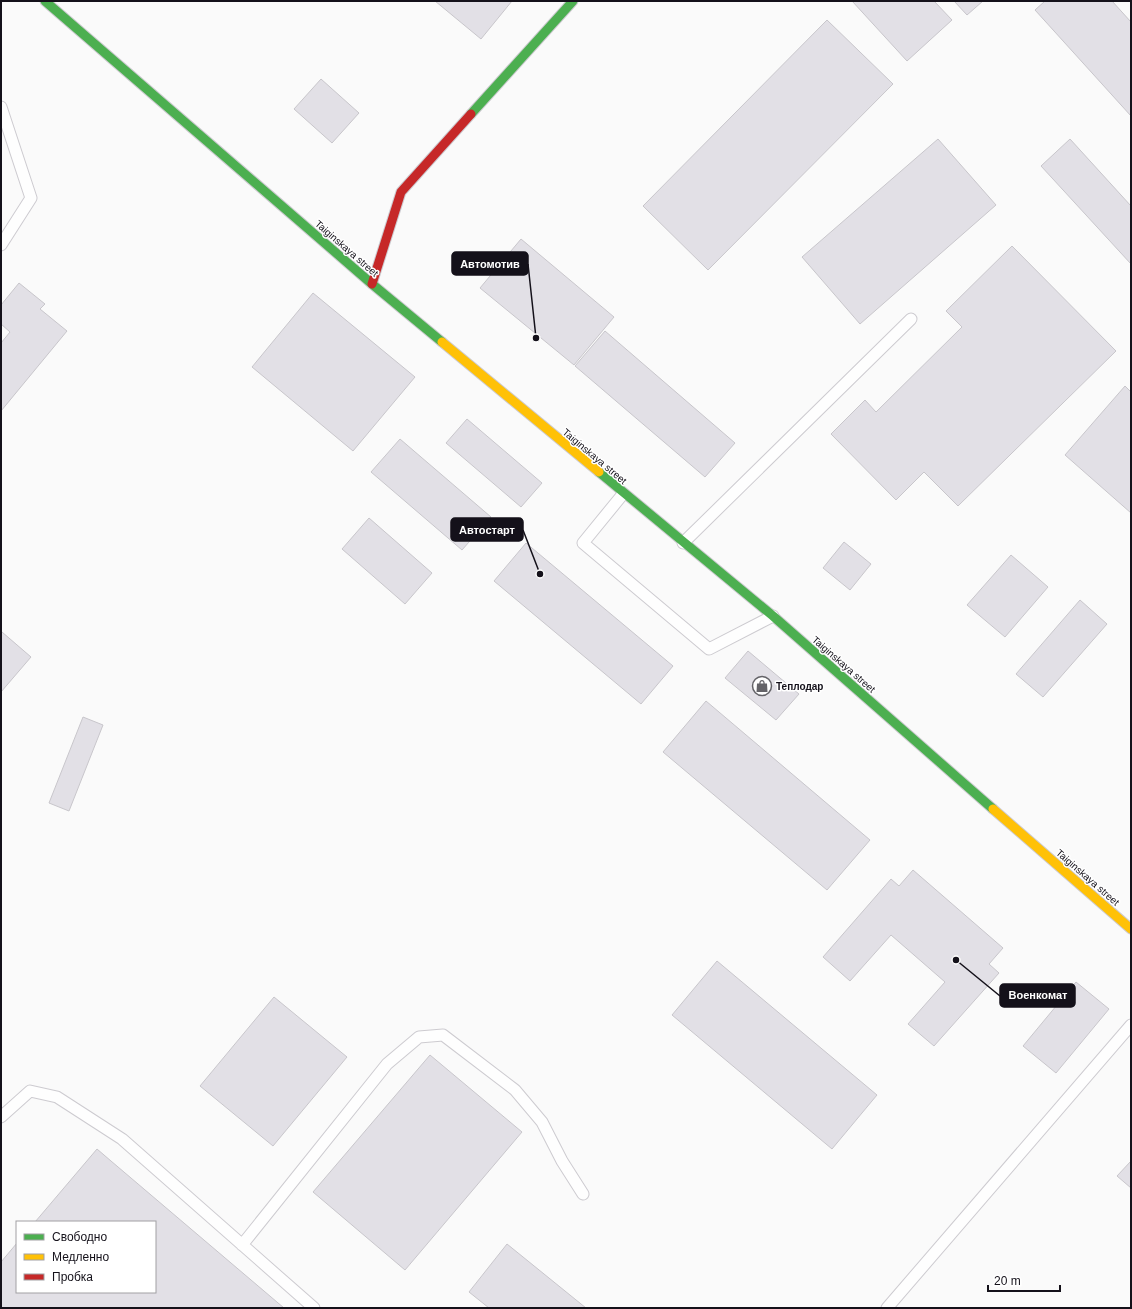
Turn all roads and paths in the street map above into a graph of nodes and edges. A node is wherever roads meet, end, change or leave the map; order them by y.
1 (45, 1) edge
2 (573, 1) edge
3 (1, 107) edge
4 (1, 246) edge
5 (372, 284) junction
6 (911, 319) dead end
7 (623, 494) junction
8 (682, 542) junction
9 (773, 616) junction
10 (1131, 929) edge
11 (1131, 1025) edge
12 (1, 1117) edge
13 (583, 1194) dead end
14 (242, 1245) junction
15 (314, 1308) edge
16 (887, 1308) edge

1 - 5 main road, Taiginskaya street
2 - 5 main road
3 - 4 lane
5 - 7 main road, Taiginskaya street
6 - 8 lane
7 - 8 main road, Taiginskaya street
7 - 9 lane
8 - 9 main road, Taiginskaya street
9 - 10 main road, Taiginskaya street
11 - 16 lane
12 - 14 lane
13 - 14 lane
14 - 15 lane

